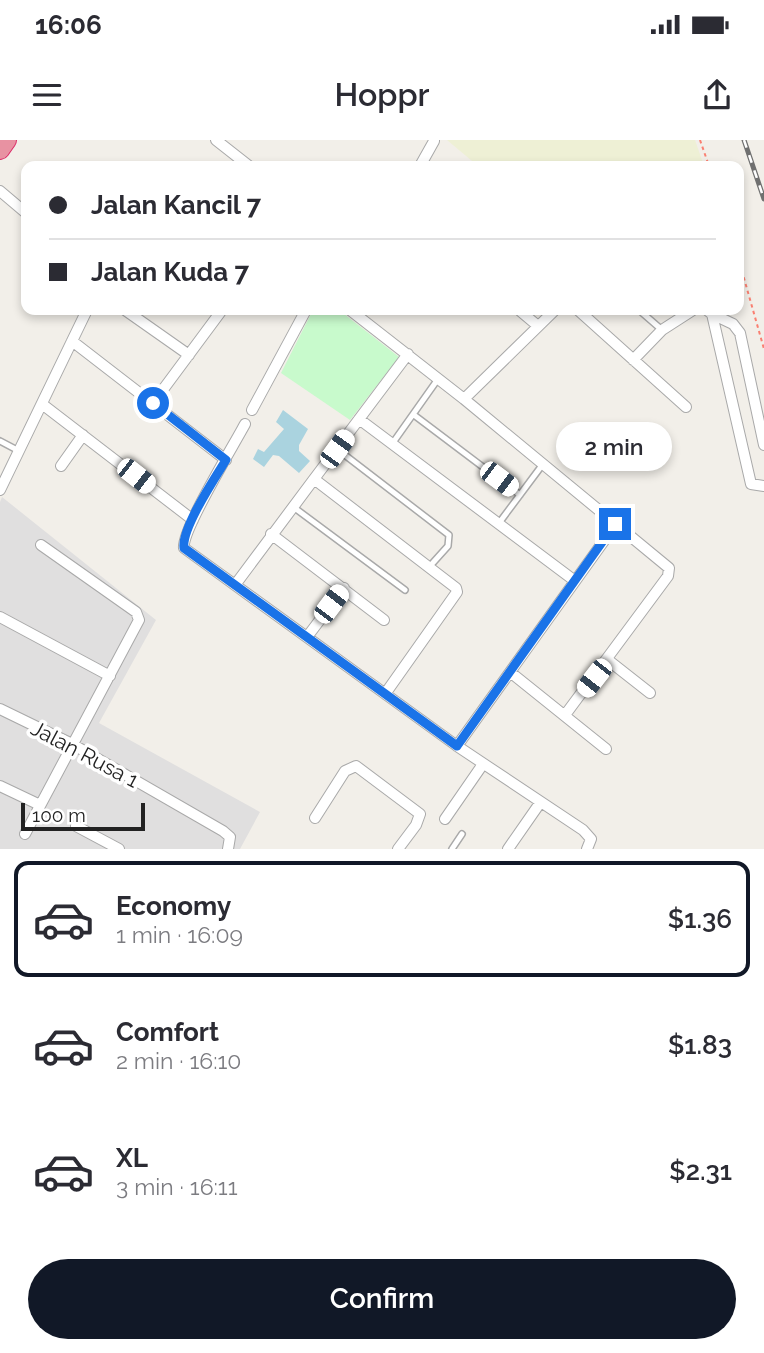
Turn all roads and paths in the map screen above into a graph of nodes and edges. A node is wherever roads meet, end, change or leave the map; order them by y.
1 (7, 140) edge
2 (216, 140) edge
3 (700, 140) edge
4 (434, 141) edge
5 (0, 150) edge
6 (243, 161) edge
7 (423, 161) edge
8 (707, 161) edge
9 (0, 191) edge
10 (21, 209) edge
11 (744, 278) edge
12 (85, 315) edge
13 (132, 315) edge
14 (218, 315) edge
15 (303, 315) edge
16 (357, 315) edge
17 (525, 315) edge
18 (550, 315) edge
19 (584, 315) edge
20 (645, 315) edge
21 (685, 315) edge
22 (711, 315) edge
23 (716, 315) edge
24 (538, 326) junction
25 (662, 330) junction
26 (72, 341) junction
27 (764, 349) edge
28 (408, 354) junction
29 (189, 355) junction
30 (633, 360) junction
31 (438, 379) junction
32 (464, 399) junction
33 (153, 403) junction
34 (42, 404) junction
35 (685, 407) dead end
36 (252, 410) dead end
37 (414, 415) junction
38 (359, 419) junction
39 (245, 424) dead end
40 (83, 435) junction
41 (0, 441) edge
42 (392, 444) junction
43 (764, 445) edge
44 (337, 449) junction
45 (19, 451) junction
46 (226, 460) junction
47 (543, 464) junction
48 (61, 466) dead end
49 (314, 479) junction
50 (764, 486) edge
51 (0, 490) edge
52 (520, 495) junction
53 (292, 506) junction
54 (192, 520) junction
55 (499, 523) junction
56 (615, 524) junction
57 (271, 534) junction
58 (41, 545) dead end
59 (430, 566) junction
60 (575, 581) junction
61 (235, 585) junction
62 (344, 588) junction
63 (404, 590) dead end
64 (0, 617) edge
65 (384, 620) dead end
66 (307, 637) junction
67 (608, 660) junction
68 (510, 672) junction
69 (110, 676) junction
70 (650, 693) dead end
71 (385, 694) junction
72 (0, 709) edge
73 (565, 715) junction
74 (72, 744) junction
75 (457, 746) junction
76 (606, 749) dead end
77 (483, 764) junction
78 (0, 786) edge
79 (540, 803) junction
80 (40, 804) junction
81 (315, 818) dead end
82 (445, 819) dead end
83 (76, 826) dead end
84 (25, 834) dead end
85 (462, 834) dead end
86 (589, 844) edge
87 (118, 849) edge
88 (229, 849) edge
89 (398, 849) edge
90 (452, 849) edge
91 (508, 849) edge

1 - 5 highway
2 - 6 street
3 - 8 path
4 - 7 street
9 - 10 street
11 - 27 path
12 - 26 street
13 - 29 street
14 - 29 street
15 - 36 street
16 - 28 street
17 - 24 street
18 - 24 street
19 - 30 street
20 - 25 lane
21 - 25 street
22 - 50 street
23 - 43 street
24 - 32 street
25 - 30 street
26 - 33 street
26 - 34 street
28 - 31 street
28 - 38 street
29 - 33 street
30 - 35 street
31 - 32 street
31 - 37 lane
32 - 47 street
33 - 46 street
34 - 40 street
34 - 45 street
37 - 42 lane
37 - 52 lane
38 - 42 street
38 - 44 street
39 - 46 street
40 - 48 street
40 - 54 street
41 - 45 lane
42 - 55 street
44 - 49 street
44 - 59 lane
45 - 51 street
46 - 54 street
47 - 52 lane
47 - 56 street
49 - 53 street
49 - 59 street
52 - 55 lane
53 - 57 street
53 - 63 lane
54 - 61 street
55 - 60 street
56 - 60 street
56 - 67 street
57 - 61 street
57 - 62 street
58 - 69 street
59 - 71 street
60 - 68 street
61 - 66 street
62 - 65 street
62 - 66 street
64 - 69 street
66 - 71 street
67 - 70 street
67 - 73 street
68 - 73 street
68 - 75 street
69 - 74 street
71 - 75 street
72 - 74 street, Jalan Rusa 1
73 - 76 street
74 - 80 street
74 - 88 street, Jalan Rusa 1
75 - 77 street
77 - 79 street
77 - 82 street
78 - 80 street
79 - 86 street
79 - 91 street
80 - 84 street
81 - 89 street
83 - 87 street
85 - 90 lane

